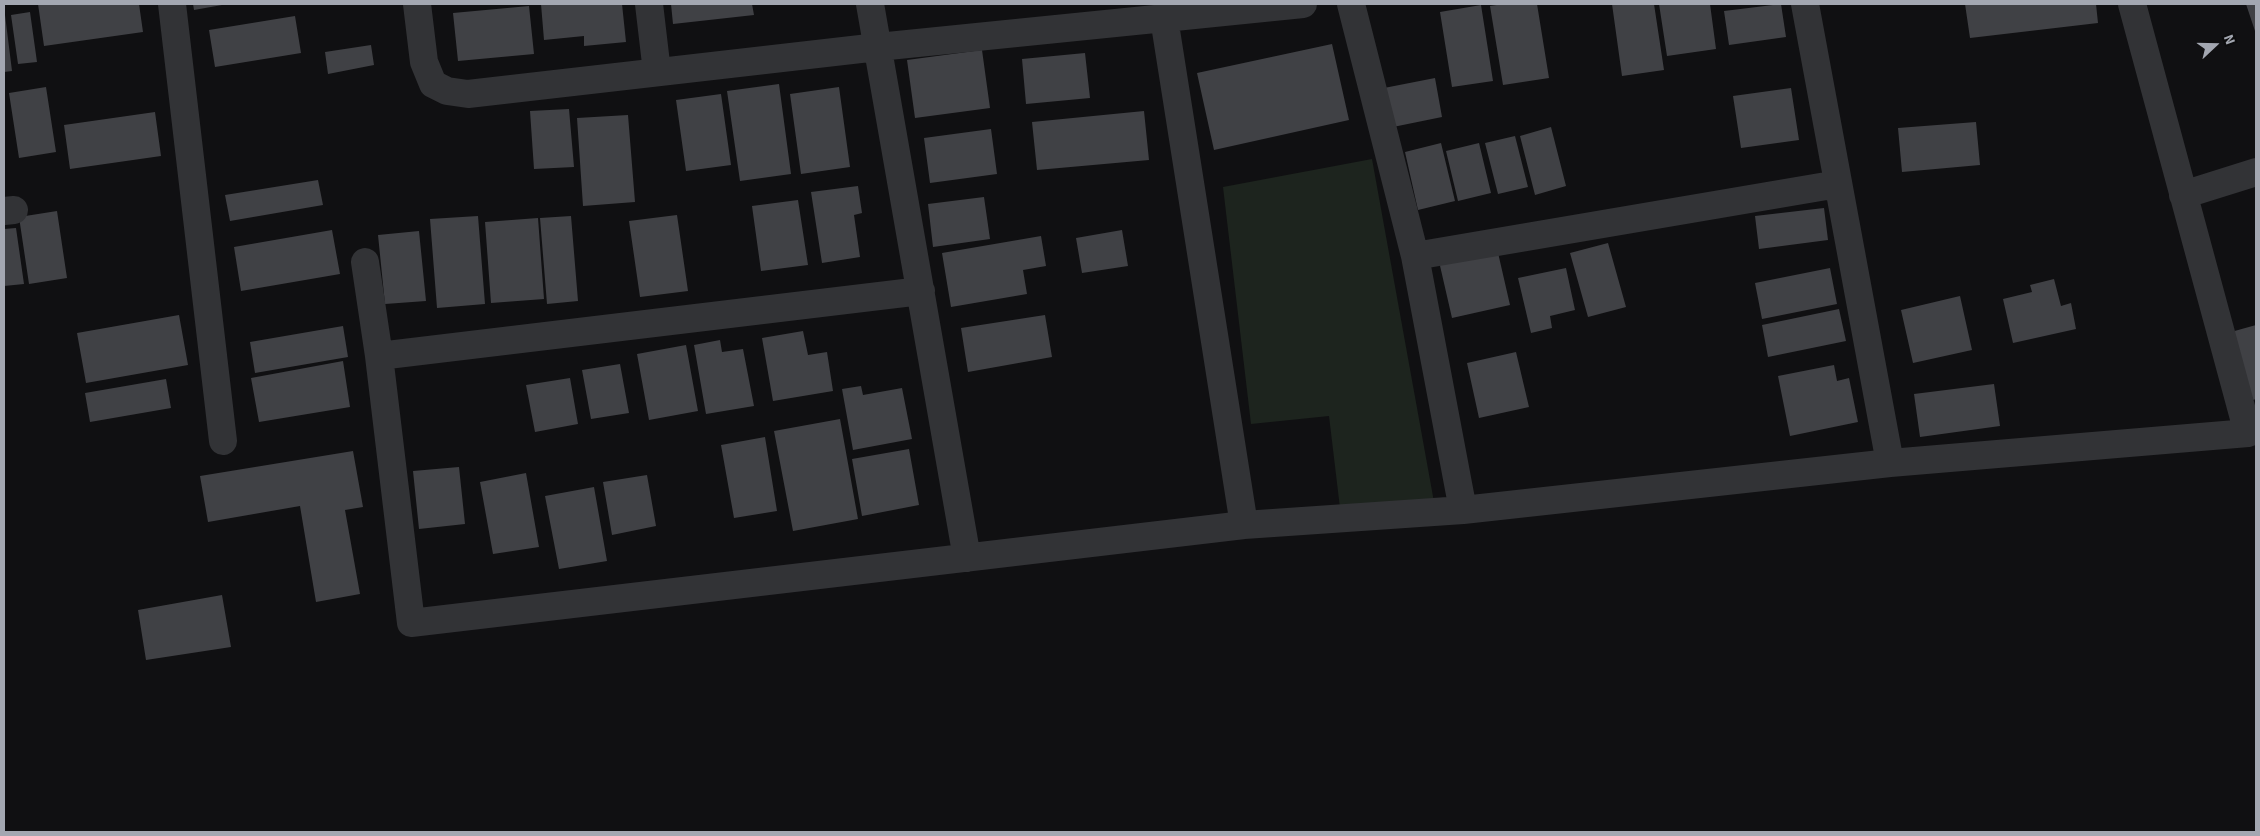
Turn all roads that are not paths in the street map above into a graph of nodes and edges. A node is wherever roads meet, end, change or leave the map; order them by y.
1 (172, 4) edge
2 (417, 4) edge
3 (649, 4) edge
4 (870, 4) edge
5 (1303, 4) edge
6 (1352, 4) edge
7 (1805, 4) edge
8 (2132, 4) edge
9 (1120, 13) edge
10 (1164, 18) junction
11 (878, 46) junction
12 (657, 72) junction
13 (2256, 172) edge
14 (1838, 184) junction
15 (2183, 195) junction
16 (1415, 256) junction
17 (365, 262) dead end
18 (921, 291) junction
19 (379, 356) junction
20 (2252, 432) edge
21 (223, 441) dead end
22 (1890, 463) junction
23 (1463, 510) junction
24 (1244, 525) junction
25 (967, 558) junction

1 - 21 street
2 - 12 street
3 - 12 street
4 - 11 street
5 - 10 street
6 - 16 street
7 - 14 street
8 - 15 street
9 - 10 street
9 - 11 street
10 - 24 street
11 - 12 street
11 - 18 street
13 - 15 street
14 - 16 street
14 - 22 street
15 - 20 street
16 - 23 street
17 - 19 street
18 - 19 street
18 - 25 street
19 - 25 street
20 - 22 street
22 - 23 street
23 - 24 street
24 - 25 street

